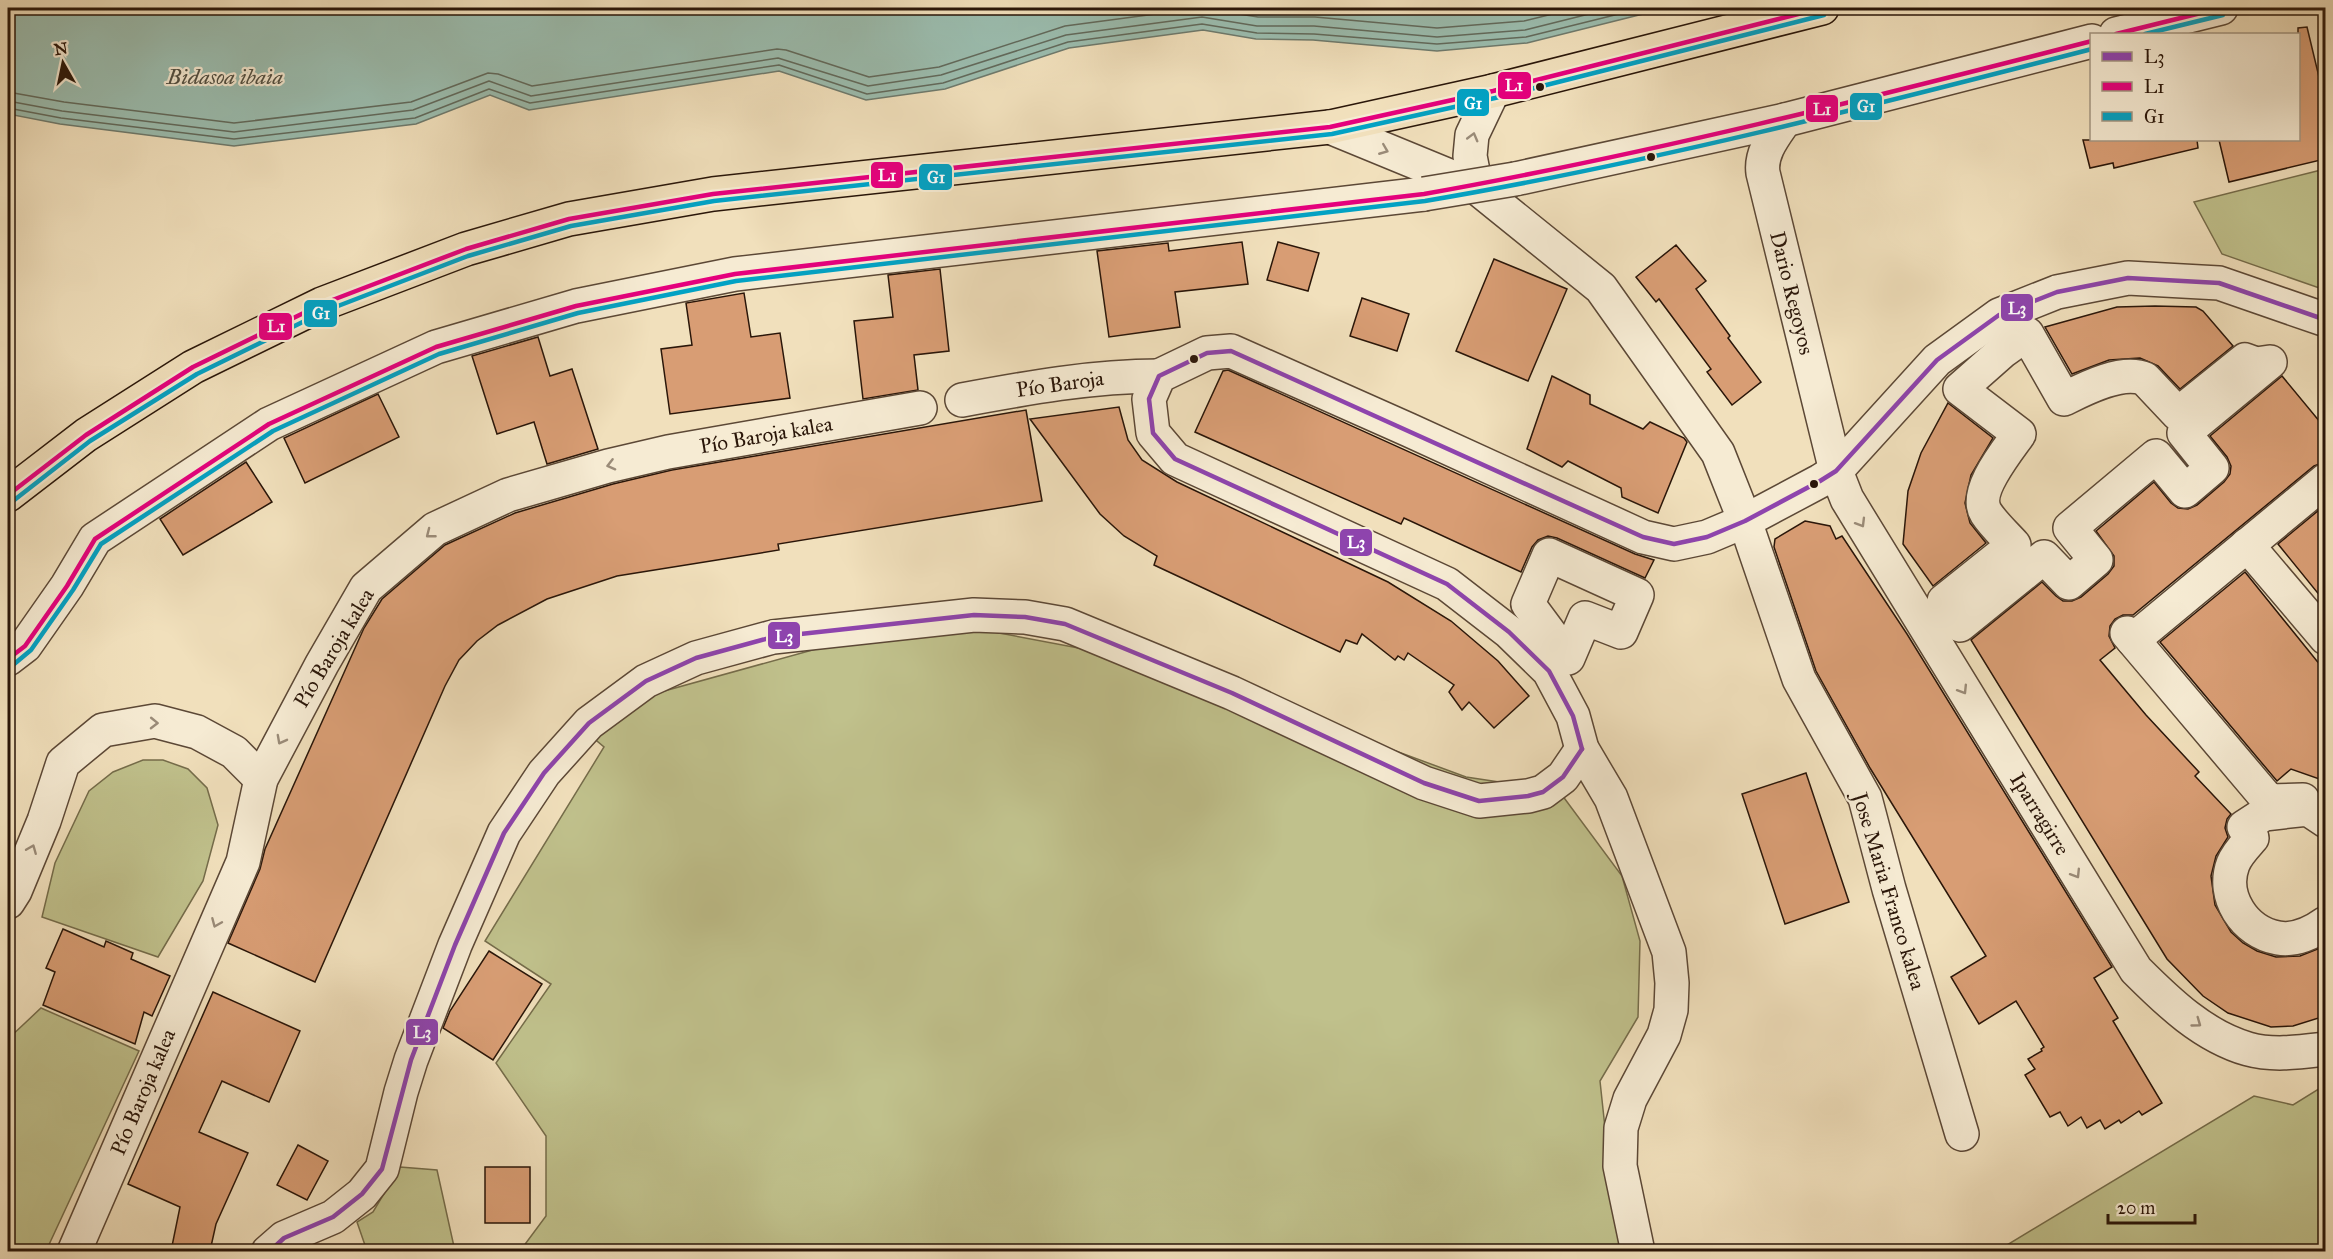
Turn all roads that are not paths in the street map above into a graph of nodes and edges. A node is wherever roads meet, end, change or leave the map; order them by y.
1 (1822, 8) edge
2 (2221, 8) edge
3 (2120, 33) edge
4 (2090, 41) edge
5 (1493, 91) junction
6 (1785, 120) junction
7 (1330, 127) junction
8 (1698, 140) junction
9 (1761, 161) junction
10 (1476, 187) junction
11 (2325, 320) edge
12 (1159, 376) junction
13 (1960, 389) joint
14 (962, 400) dead end
15 (920, 408) dead end
16 (1836, 471) junction
17 (2325, 480) edge
18 (8, 495) edge
19 (1745, 521) junction
20 (2247, 546) junction
21 (2325, 638) edge
22 (8, 659) edge
23 (1582, 749) junction
24 (261, 779) junction
25 (2325, 799) edge
26 (2325, 821) edge
27 (8, 902) edge
28 (2325, 923) edge
29 (2325, 1049) edge
30 (1962, 1134) dead end
31 (74, 1251) edge
32 (268, 1251) edge
33 (1638, 1251) edge

1 - 5 main road
2 - 3 street
4 - 6 street
5 - 7 main road
10 -> 5 street
6 - 8 street
6 - 9 street
7 -> 10 street, Jose Maria Franco kalea
7 - 18 main road
8 - 9 street
8 - 22 street, bridge
9 - 16 street, Dario Regoyos
10 - 19 street, Jose Maria Franco kalea
11 - 16 street
12 - 14 street, Pío Baroja
12 - 19 street
12 - 23 street
13 - 13 street
15 -> 24 street, Pío Baroja kalea
16 - 19 street
16 -> 29 street, Iparragirre
17 - 20 street
19 - 30 street, Jose Maria Franco kalea
20 - 21 street
20 - 25 street
23 - 32 street
23 - 33 street
27 -> 24 street
24 -> 31 street, Pío Baroja kalea
26 - 28 street

